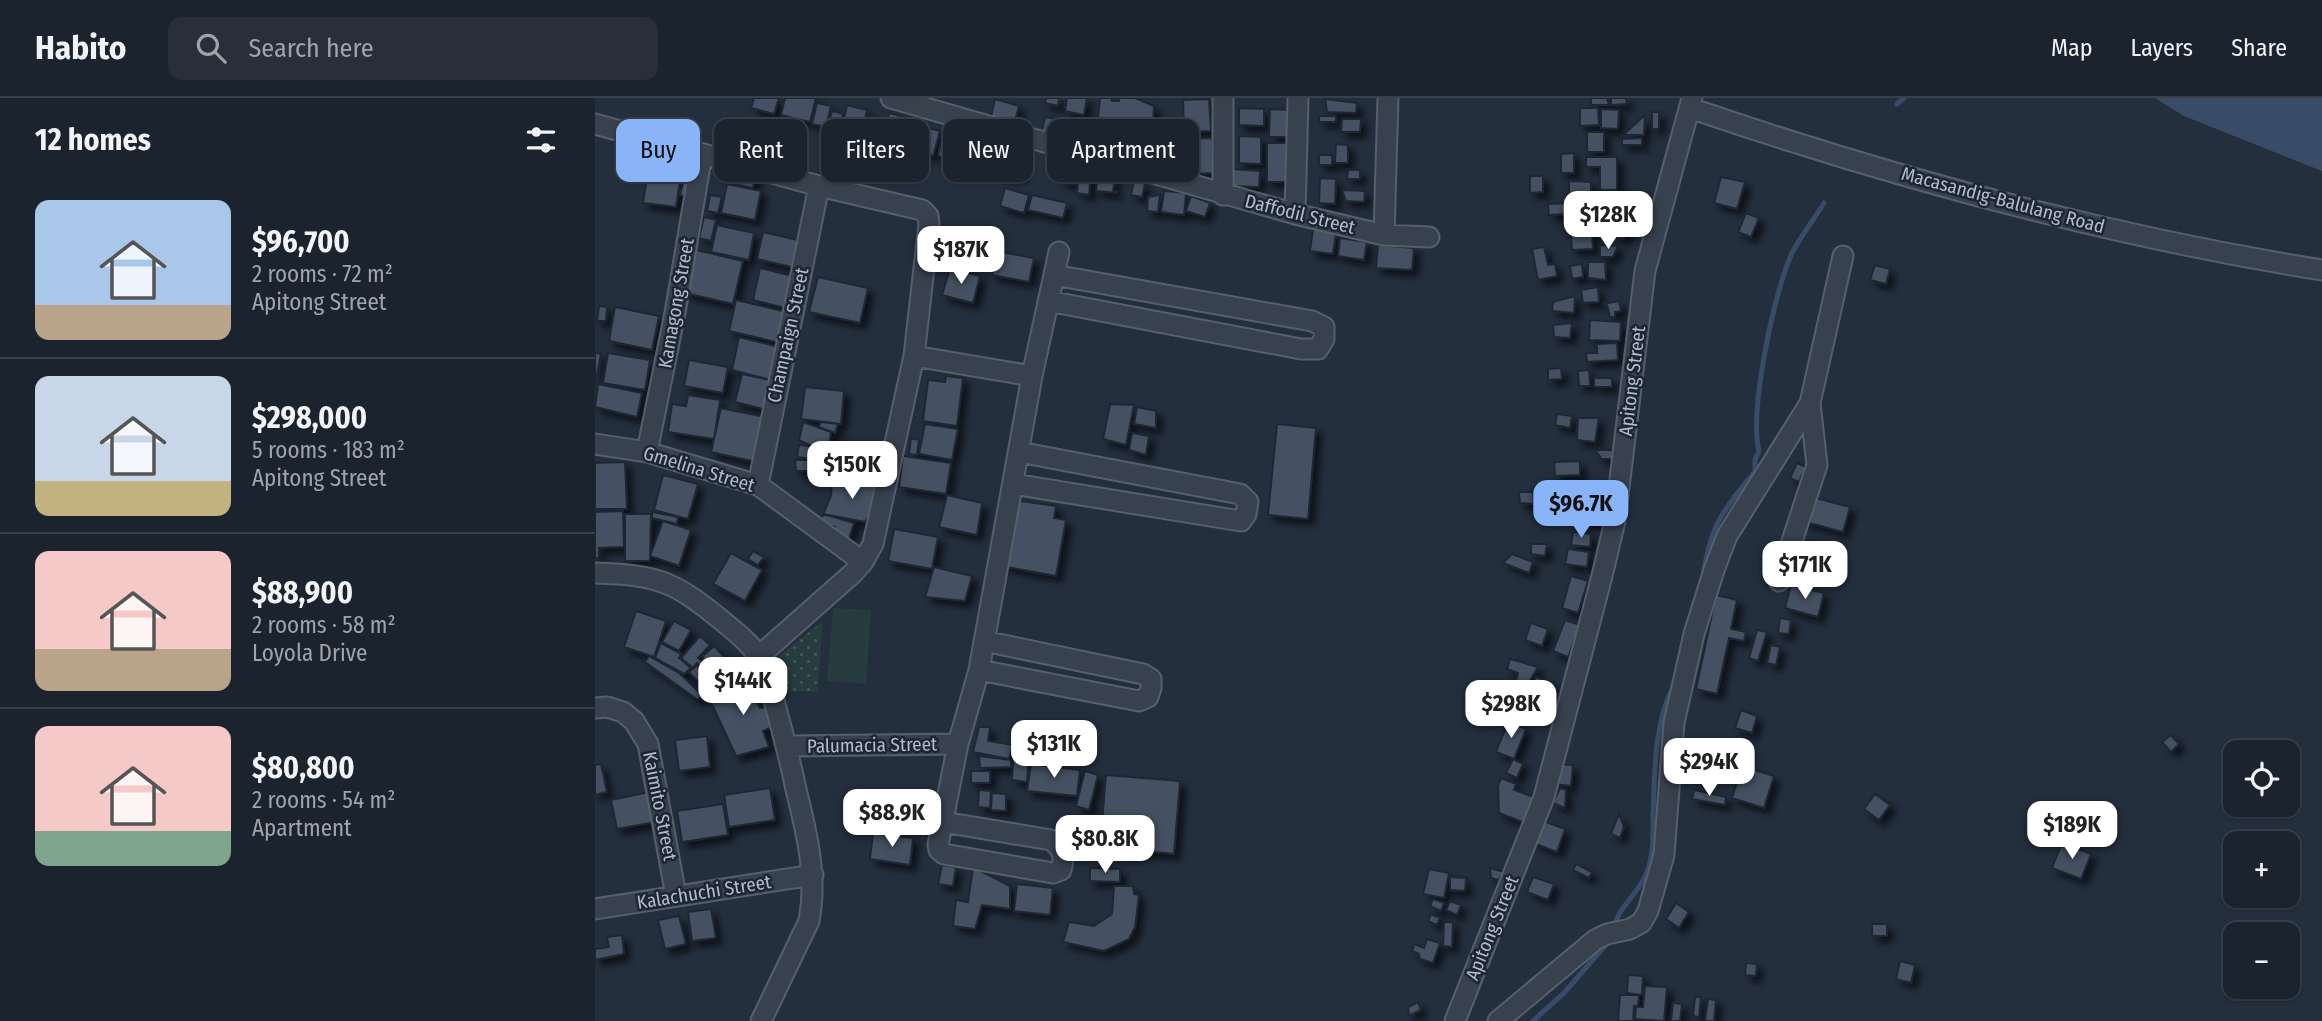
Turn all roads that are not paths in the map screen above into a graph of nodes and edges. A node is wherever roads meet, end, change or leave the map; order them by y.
1 (891, 98) edge
2 (1223, 98) edge
3 (1298, 98) edge
4 (1388, 98) edge
5 (1691, 103) edge
6 (595, 124) edge
7 (702, 154) junction
8 (819, 186) junction
9 (1223, 195) junction
10 (1296, 214) junction
11 (1384, 235) junction
12 (1429, 237) dead end
13 (1059, 252) dead end
14 (1843, 256) dead end
15 (2322, 270) edge
16 (1054, 275) junction
17 (1048, 301) junction
18 (914, 356) junction
19 (1032, 376) junction
20 (1810, 403) junction
21 (595, 444) edge
22 (647, 452) junction
23 (1019, 452) junction
24 (1013, 484) junction
25 (758, 485) junction
26 (863, 562) junction
27 (595, 573) edge
28 (1779, 581) dead end
29 (984, 641) junction
30 (759, 656) junction
31 (979, 670) junction
32 (595, 708) edge
33 (958, 744) junction
34 (787, 746) junction
35 (943, 821) junction
36 (813, 875) junction
37 (676, 897) junction
38 (595, 909) edge
39 (761, 1021) edge
40 (1455, 1021) edge
41 (1498, 1021) edge

1 - 9 street, Daffodil Street
2 - 9 street
3 - 10 street
4 - 11 street
5 - 15 street, Macasandig-Balulang Road
5 - 40 street, Apitong Street
6 - 7 street
7 - 8 street
7 - 22 street, Kamagong Street
8 - 18 street
8 - 25 street, Champaign Street
9 - 10 street, Daffodil Street
10 - 11 street, Daffodil Street
11 - 12 street, Daffodil Street
13 - 16 street
14 - 20 street
16 - 17 street
16 - 17 street
17 - 19 street
18 - 19 street
18 - 26 street
19 - 23 street
20 - 28 street
20 - 41 street
21 - 22 street, Gmelina Street
22 - 25 street, Gmelina Street
23 - 24 street
23 - 24 street
24 - 29 street
25 - 26 street, Gmelina Street
26 - 30 street
27 - 30 street
29 - 31 street
29 - 31 street
30 - 34 street
31 - 33 street
32 - 37 street, Kaimito Street
33 - 34 street, Palumacia Street
33 - 35 street
34 - 36 street
35 - 35 street
36 - 37 street, Kalachuchi Street
36 - 39 street
37 - 38 street, Kalachuchi Street

